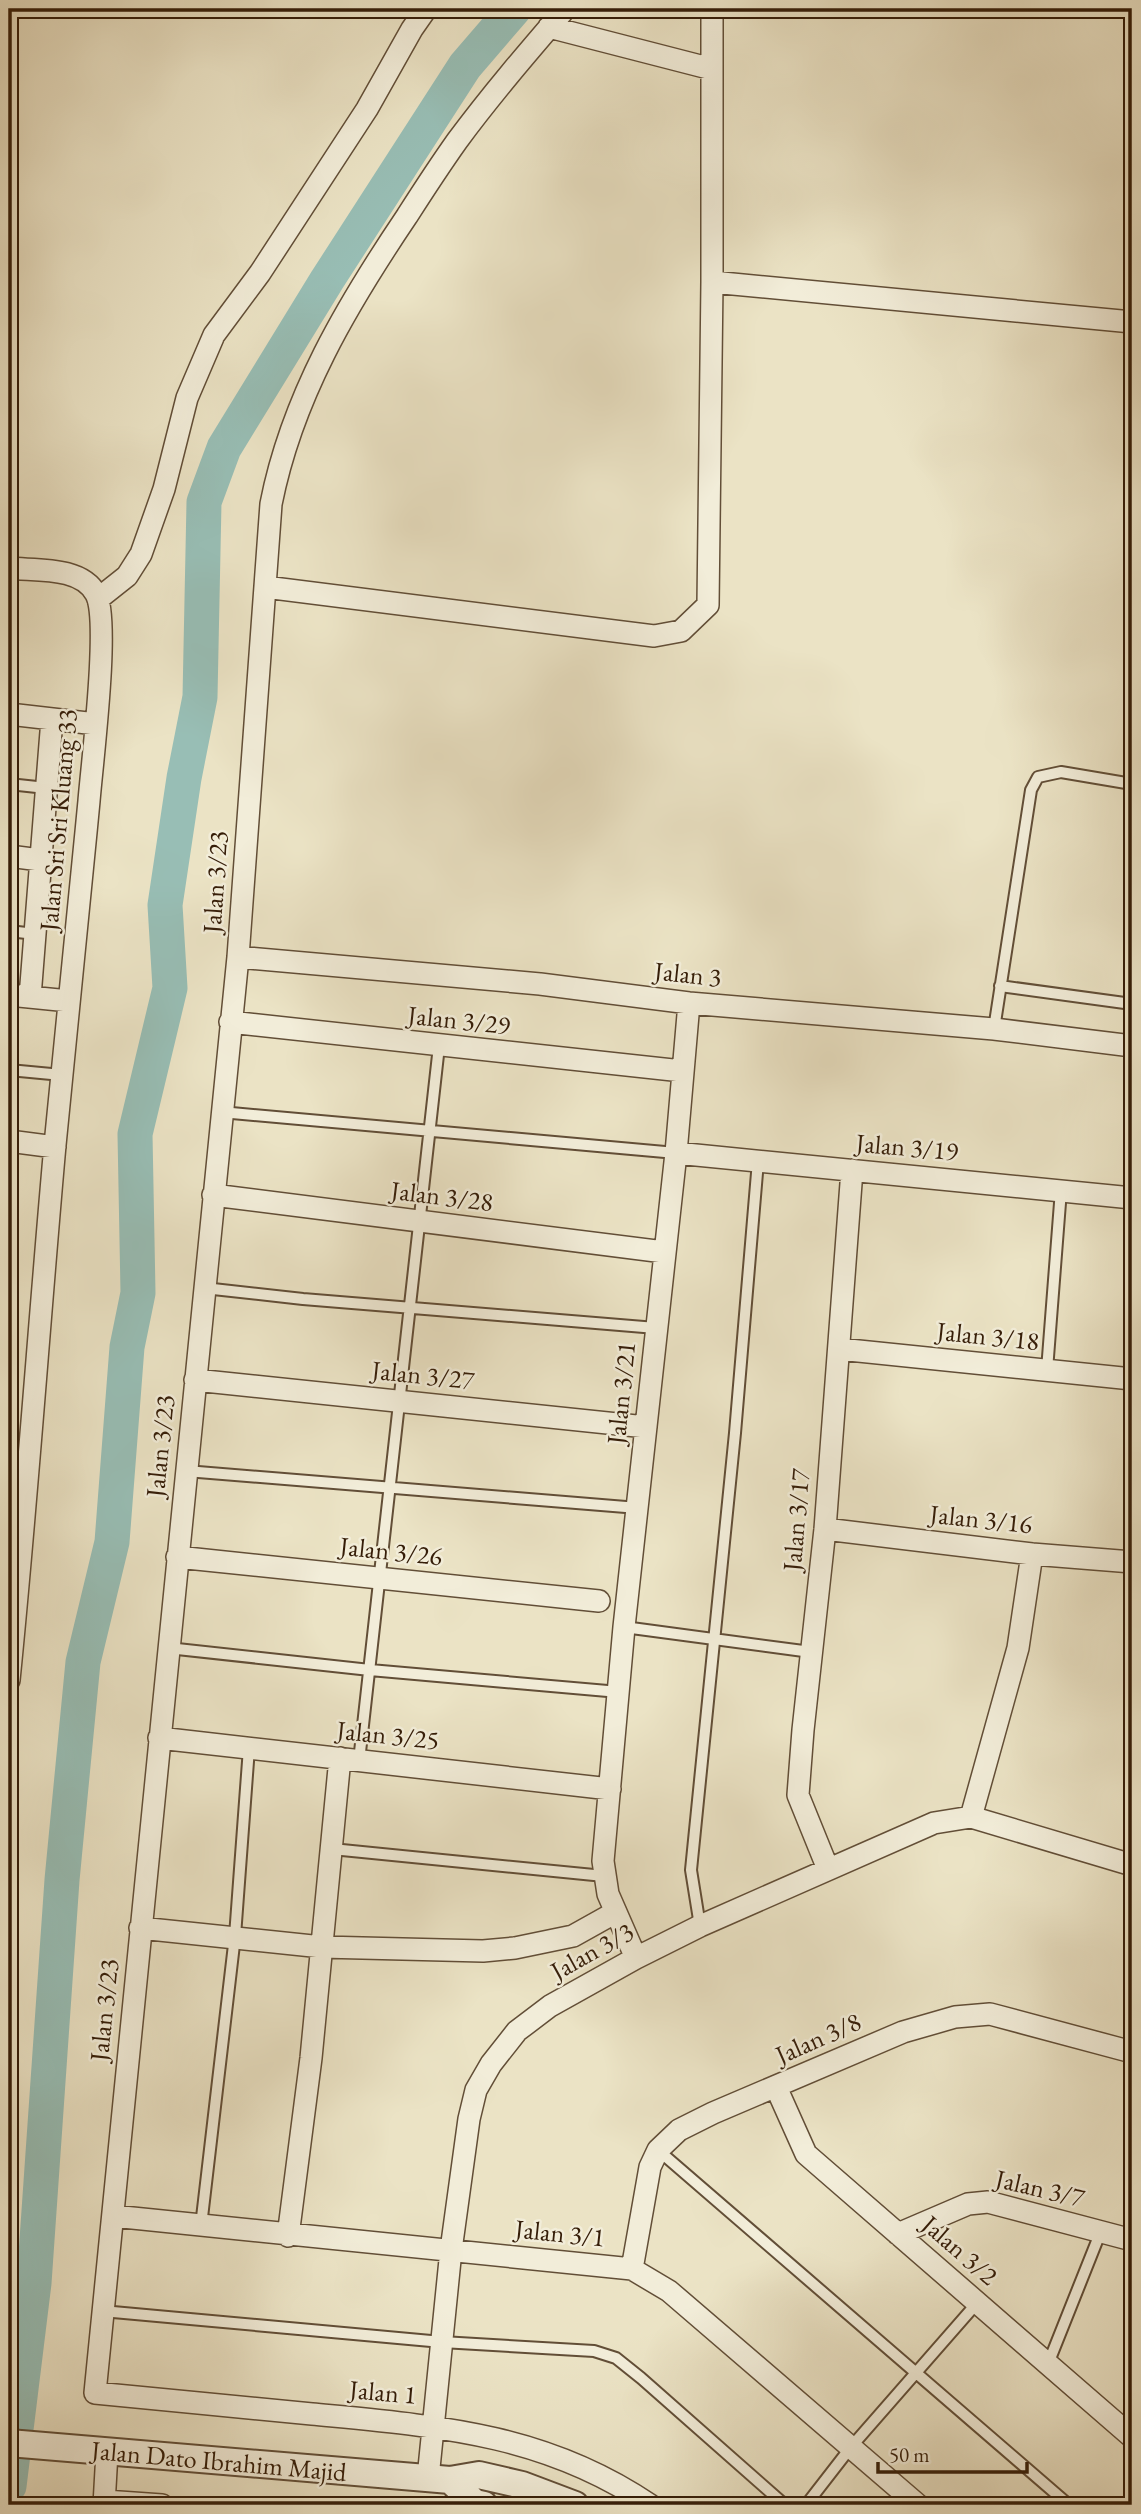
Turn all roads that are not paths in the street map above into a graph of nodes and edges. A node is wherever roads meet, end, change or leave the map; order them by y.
1 (426, 9) edge
2 (565, 9) edge
3 (712, 9) edge
4 (549, 27) junction
5 (712, 69) junction
6 (712, 282) junction
7 (1132, 322) edge
8 (9, 568) edge
9 (265, 587) junction
10 (98, 599) junction
11 (9, 714) edge
12 (52, 719) junction
13 (96, 724) junction
14 (9, 784) edge
15 (1132, 784) edge
16 (46, 788) junction
17 (9, 856) edge
18 (40, 860) junction
19 (9, 931) edge
20 (35, 934) junction
21 (238, 957) junction
22 (1000, 986) junction
23 (19, 996) edge
24 (69, 1001) junction
25 (689, 1003) junction
26 (1132, 1004) edge
27 (230, 1022) junction
28 (994, 1029) junction
29 (439, 1046) junction
30 (1132, 1046) edge
31 (9, 1070) edge
32 (682, 1071) junction
33 (62, 1075) junction
34 (221, 1112) junction
35 (430, 1129) junction
36 (9, 1142) edge
37 (55, 1147) junction
38 (676, 1153) junction
39 (758, 1161) junction
40 (852, 1170) junction
41 (1061, 1190) junction
42 (213, 1195) junction
43 (1132, 1198) edge
44 (419, 1221) junction
45 (664, 1252) junction
46 (204, 1288) junction
47 (410, 1307) junction
48 (656, 1328) junction
49 (839, 1349) junction
50 (1047, 1370) junction
51 (1132, 1379) edge
52 (195, 1380) junction
53 (400, 1401) junction
54 (646, 1427) junction
55 (186, 1471) junction
56 (390, 1487) junction
57 (638, 1508) junction
58 (825, 1530) junction
59 (1032, 1554) junction
60 (177, 1557) junction
61 (1132, 1562) edge
62 (380, 1578) junction
63 (599, 1601) dead end
64 (624, 1627) junction
65 (715, 1638) junction
66 (168, 1648) junction
67 (10, 1650) edge
68 (811, 1652) junction
69 (370, 1670) junction
70 (9, 1680) edge
71 (620, 1692) junction
72 (159, 1738) junction
73 (249, 1748) junction
74 (350, 1759) junction
75 (610, 1789) junction
76 (971, 1817) junction
77 (331, 1849) junction
78 (1132, 1865) edge
79 (828, 1869) junction
80 (604, 1876) junction
81 (616, 1912) junction
82 (700, 1926) junction
83 (140, 1928) junction
84 (234, 1936) junction
85 (322, 1947) junction
86 (636, 1958) junction
87 (1132, 2052) edge
88 (776, 2087) junction
89 (658, 2150) junction
90 (113, 2217) junction
91 (201, 2227) junction
92 (1101, 2231) junction
93 (898, 2234) junction
94 (288, 2235) junction
95 (1132, 2240) edge
96 (452, 2250) junction
97 (632, 2269) junction
98 (977, 2303) junction
99 (102, 2311) junction
100 (442, 2342) junction
101 (1048, 2364) junction
102 (916, 2373) junction
103 (95, 2393) joint
104 (432, 2425) junction
105 (1132, 2437) edge
106 (9, 2443) edge
107 (851, 2447) junction
108 (107, 2452) junction
109 (439, 2479) junction
110 (105, 2503) edge
111 (162, 2505) edge
112 (484, 2505) edge
113 (575, 2505) edge
114 (650, 2505) edge
115 (785, 2505) edge
116 (806, 2505) edge
117 (918, 2505) edge
118 (1069, 2505) edge

1 - 10 street
2 - 4 street, Jalan 3/23
3 - 5 street
4 - 5 street
4 - 9 street, Jalan 3/23
5 - 6 street
6 - 7 street
6 - 9 street
8 - 10 street
9 - 21 street, Jalan 3/23
10 - 13 street, Jalan Sri Sri Kluang 33
11 - 12 street
12 - 13 street
12 - 16 street
13 - 24 street, Jalan Sri Sri Kluang 33
14 - 16 lane
15 - 22 lane
16 - 18 street
17 - 18 street
18 - 20 street
19 - 20 lane
20 - 23 street
21 - 25 street, Jalan 3
21 - 27 street, Jalan 3/23
22 - 26 lane
22 - 28 lane
23 - 24 street
24 - 33 street, Jalan Sri Sri Kluang 33
25 - 28 street, Jalan 3
25 - 32 street, Jalan 3/21
27 - 29 street, Jalan 3/29
27 - 34 street, Jalan 3/23
28 - 30 street, Jalan 3
29 - 32 street, Jalan 3/29
29 - 35 lane
31 - 33 lane
32 - 38 street, Jalan 3/21
33 - 37 street, Jalan Sri Sri Kluang 33
34 - 35 lane
34 - 42 street, Jalan 3/23
35 - 38 lane
35 - 44 lane
36 - 37 street
37 - 67 street, Jalan Sri Sri Kluang 33
38 - 39 street, Jalan 3/19
38 - 45 street, Jalan 3/21
39 - 40 street, Jalan 3/19
39 - 65 lane
40 - 41 street, Jalan 3/19
40 - 49 street, Jalan 3/17
41 - 43 street, Jalan 3/19
41 - 50 lane
42 - 44 street, Jalan 3/28
42 - 46 street, Jalan 3/23
44 - 45 street, Jalan 3/28
44 - 47 lane
45 - 48 street, Jalan 3/21
46 - 47 lane
46 - 52 street, Jalan 3/23
47 - 48 lane
47 - 53 lane
48 - 54 street, Jalan 3/21
49 - 50 street, Jalan 3/18
49 - 58 street, Jalan 3/17
50 - 51 street, Jalan 3/18
52 - 53 street, Jalan 3/27
52 - 55 street, Jalan 3/23
53 - 54 street, Jalan 3/27
53 - 56 lane
54 - 57 street, Jalan 3/21
55 - 56 lane
55 - 60 street, Jalan 3/23
56 - 57 lane
56 - 62 lane
57 - 64 street, Jalan 3/21
58 - 59 street, Jalan 3/16
58 - 68 street, Jalan 3/17
59 - 61 street, Jalan 3/16
59 - 76 street
60 - 62 street, Jalan 3/26
60 - 66 street, Jalan 3/23
62 - 63 street, Jalan 3/26
62 - 69 lane
64 - 65 lane
64 - 71 street, Jalan 3/21
65 - 68 lane
65 - 82 lane
66 - 69 lane
66 - 72 street, Jalan 3/23
67 - 70 street, Jalan Sri Sri Kluang 33
68 - 79 street, Jalan 3/17
69 - 71 lane
69 - 74 lane
71 - 75 street, Jalan 3/21
72 - 73 street, Jalan 3/25
72 - 83 street, Jalan 3/23
73 - 74 street, Jalan 3/25
73 - 84 lane
74 - 75 street, Jalan 3/25
74 - 77 street
75 - 80 street, Jalan 3/21
76 - 78 street, Jalan 3/3
76 - 79 street, Jalan 3/3
77 - 80 lane
77 - 85 street
79 - 82 street, Jalan 3/3
80 - 81 street
81 - 85 street
81 - 86 street
82 - 86 street, Jalan 3/3
83 - 84 street
83 - 90 street, Jalan 3/23
84 - 85 street
84 - 91 lane
85 - 94 street
86 - 96 street, Jalan 3/3
87 - 88 street, Jalan 3/8
88 - 89 street, Jalan 3/8
88 - 93 street, Jalan 3/2
89 - 97 street
89 - 102 lane
90 - 91 street, Jalan 3/1
90 - 99 street, Jalan 3/23
91 - 94 street, Jalan 3/1
92 - 93 street, Jalan 3/7
92 - 95 street, Jalan 3/7
92 - 101 lane
93 - 98 street, Jalan 3/2
94 - 96 street, Jalan 3/1
96 - 97 street, Jalan 3/1
96 - 100 street, Jalan 3/3
97 - 107 street, Jalan 3/1
98 - 101 street, Jalan 3/2
98 - 102 lane
99 - 100 lane
99 - 103 street, Jalan 3/23
100 - 104 street, Jalan 3/3
100 - 115 lane
101 - 105 street, Jalan 3/2
102 - 107 lane
102 - 118 lane
103 - 104 street, Jalan 1
104 - 109 street, Jalan 3/3
104 - 114 street, Jalan 1
106 - 108 street, Jalan Dato Ibrahim Majid
107 - 116 lane
107 - 117 street, Jalan 3/1
108 - 109 street, Jalan Dato Ibrahim Majid
108 - 110 street
109 - 112 street
109 - 113 street, Jalan Dato Ibrahim Majid
110 - 111 street

